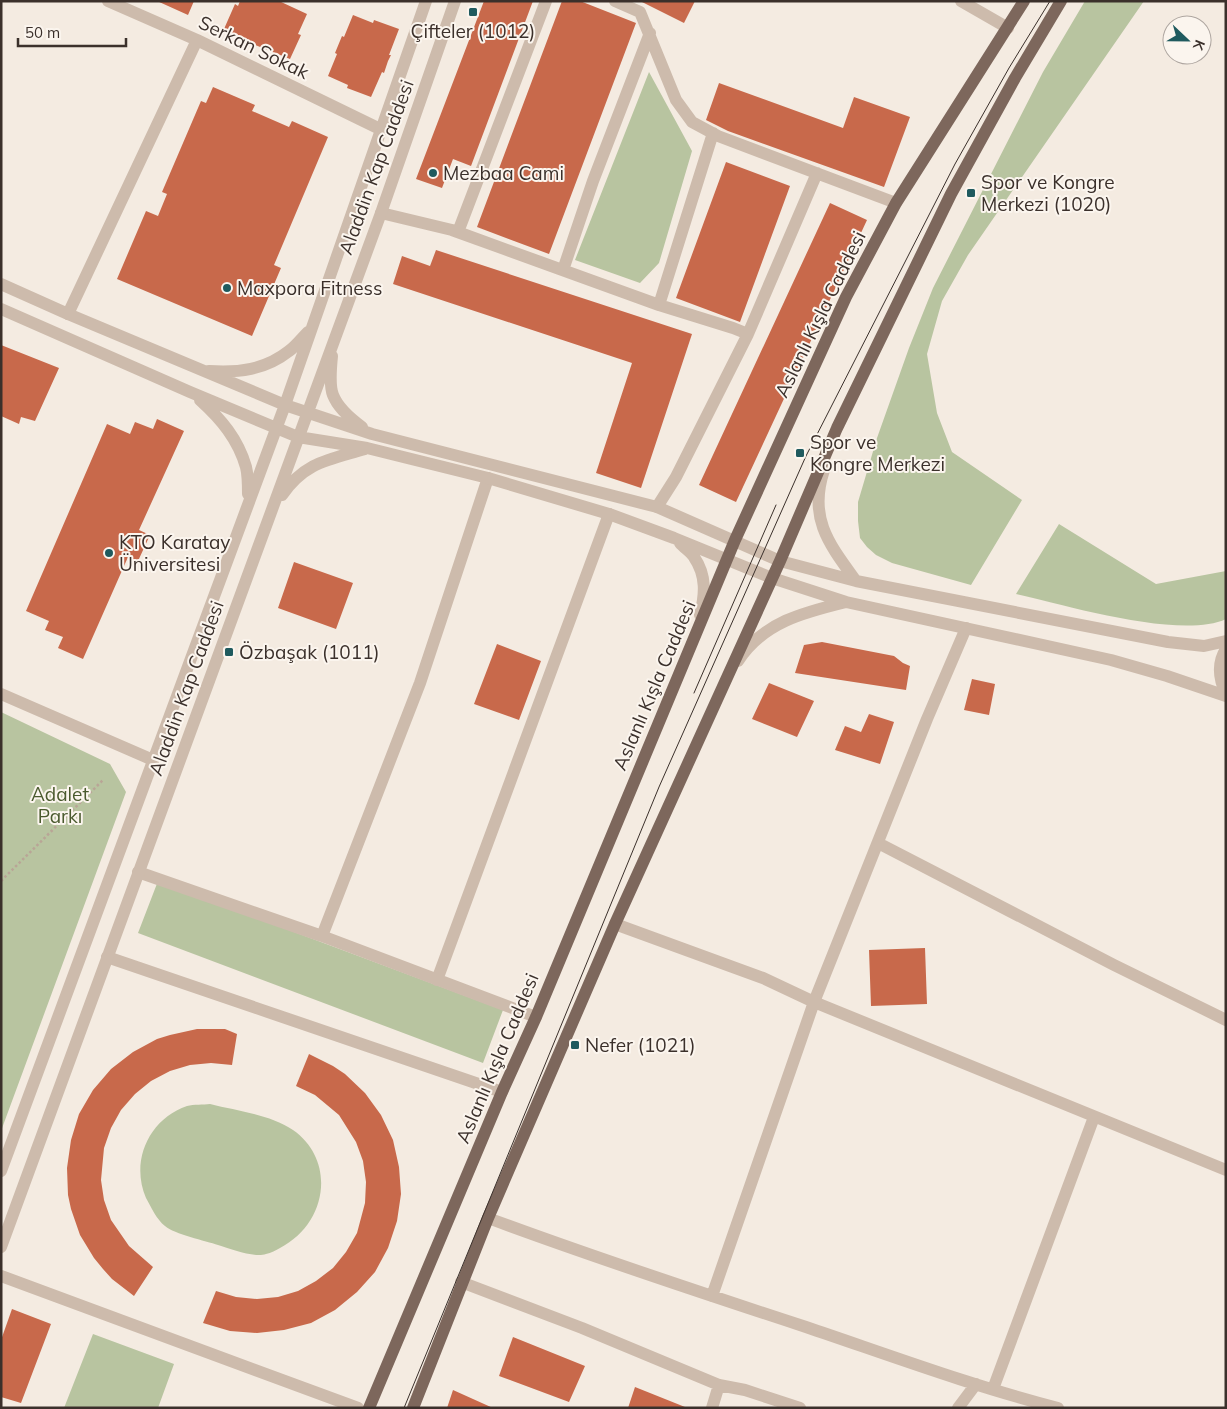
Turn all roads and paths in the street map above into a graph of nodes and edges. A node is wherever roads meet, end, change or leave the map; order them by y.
1 (108, 1) edge
2 (426, 1) edge
3 (455, 1) edge
4 (546, 1) edge
5 (615, 1) edge
6 (961, 1) edge
7 (1024, 1) edge
8 (1061, 1) edge
9 (1008, 28) junction
10 (650, 33) junction
11 (197, 40) junction
12 (382, 130) junction
13 (713, 133) junction
14 (817, 173) junction
15 (896, 203) junction
16 (381, 213) junction
17 (458, 232) junction
18 (563, 270) junction
19 (1, 284) edge
20 (660, 304) junction
21 (1, 309) edge
22 (68, 314) junction
23 (312, 328) junction
24 (748, 334) junction
25 (335, 336) junction
26 (199, 370) junction
27 (190, 392) junction
28 (285, 405) junction
29 (307, 413) junction
30 (276, 428) junction
31 (837, 428) junction
32 (372, 434) junction
33 (298, 437) junction
34 (367, 448) junction
35 (488, 478) junction
36 (249, 500) junction
37 (657, 506) junction
38 (271, 510) junction
39 (609, 514) junction
40 (674, 538) junction
41 (735, 540) junction
42 (727, 559) junction
43 (780, 561) junction
44 (772, 578) junction
45 (856, 581) junction
46 (846, 602) junction
47 (697, 628) junction
48 (966, 628) junction
49 (1226, 641) edge
50 (1226, 649) edge
51 (729, 676) junction
52 (1, 694) edge
53 (1226, 695) edge
54 (153, 760) junction
55 (103, 780) dead end
56 (878, 843) junction
57 (138, 872) junction
58 (1, 881) edge
59 (615, 924) junction
60 (322, 936) junction
61 (107, 956) junction
62 (437, 980) junction
63 (814, 1002) junction
64 (536, 1017) junction
65 (1226, 1020) edge
66 (502, 1092) junction
67 (1094, 1117) junction
68 (1226, 1170) edge
69 (1, 1171) edge
70 (488, 1218) junction
71 (1, 1247) edge
72 (1, 1276) edge
73 (462, 1282) junction
74 (712, 1296) junction
75 (976, 1384) junction
76 (719, 1385) junction
77 (992, 1389) junction
78 (358, 1408) edge
79 (368, 1408) edge
80 (413, 1408) edge
81 (712, 1408) edge
82 (800, 1408) edge
83 (958, 1408) edge
84 (1058, 1408) edge

1 - 11 street, Serkan Sokak
2 - 12 street, Aladdin Kap Caddesi
3 - 16 street, Aladdin Kap Caddesi
4 - 17 street
5 - 10 street
6 - 9 street
7 - 9 main road, Aslanlı Kışla Caddesi
8 - 31 main road
9 - 15 main road, Aslanlı Kışla Caddesi
10 - 13 street
10 - 18 street
11 - 12 street, Serkan Sokak
11 - 22 street
12 - 23 street, Aladdin Kap Caddesi
13 - 14 street
13 - 20 street
14 - 15 street
14 - 24 street
15 - 41 main road, Aslanlı Kışla Caddesi
16 - 17 street
16 - 25 street, Aladdin Kap Caddesi
17 - 18 street
18 - 20 street
19 - 22 street
20 - 24 street
21 - 27 street
22 - 26 street
23 - 26 street
23 - 28 street, Aladdin Kap Caddesi
24 - 37 street
25 - 29 street, Aladdin Kap Caddesi
25 - 32 street
26 - 28 street
27 - 30 street
27 - 36 street
28 - 29 street
28 - 30 street, Aladdin Kap Caddesi
29 - 32 street
29 - 33 street, Aladdin Kap Caddesi
30 - 33 street
30 - 36 street, Aladdin Kap Caddesi
31 - 43 main road
31 - 45 street
32 - 37 street
33 - 34 street
33 - 38 street, Aladdin Kap Caddesi
34 - 35 street
34 - 38 street
35 - 39 street
35 - 60 street
36 - 54 street, Aladdin Kap Caddesi
37 - 41 street
38 - 57 street, Aladdin Kap Caddesi
39 - 40 street
39 - 62 street
40 - 42 street
40 - 47 street
41 - 42 main road, Aslanlı Kışla Caddesi
41 - 43 street
42 - 44 street
42 - 47 main road, Aslanlı Kışla Caddesi
43 - 44 main road
43 - 45 street
44 - 46 street
44 - 51 main road
45 - 49 street
46 - 48 street
46 - 51 street
47 - 64 main road, Aslanlı Kışla Caddesi
48 - 53 street
48 - 56 street
50 - 53 street
51 - 59 main road
52 - 54 street
54 - 69 street, Aladdin Kap Caddesi
55 - 58 path
56 - 63 street
56 - 65 street
57 - 60 street
57 - 61 street, Aladdin Kap Caddesi
59 - 63 street
59 - 70 main road
60 - 62 street
61 - 66 street
61 - 71 street, Aladdin Kap Caddesi
62 - 64 street
63 - 67 street
63 - 74 street
64 - 66 main road, Aslanlı Kışla Caddesi
66 - 79 main road, Aslanlı Kışla Caddesi
67 - 68 street
67 - 77 street
70 - 73 main road
70 - 74 street
72 - 78 street
73 - 76 street
73 - 80 main road
74 - 75 street
75 - 77 street
75 - 83 street
76 - 81 street
76 - 82 street
77 - 84 street

